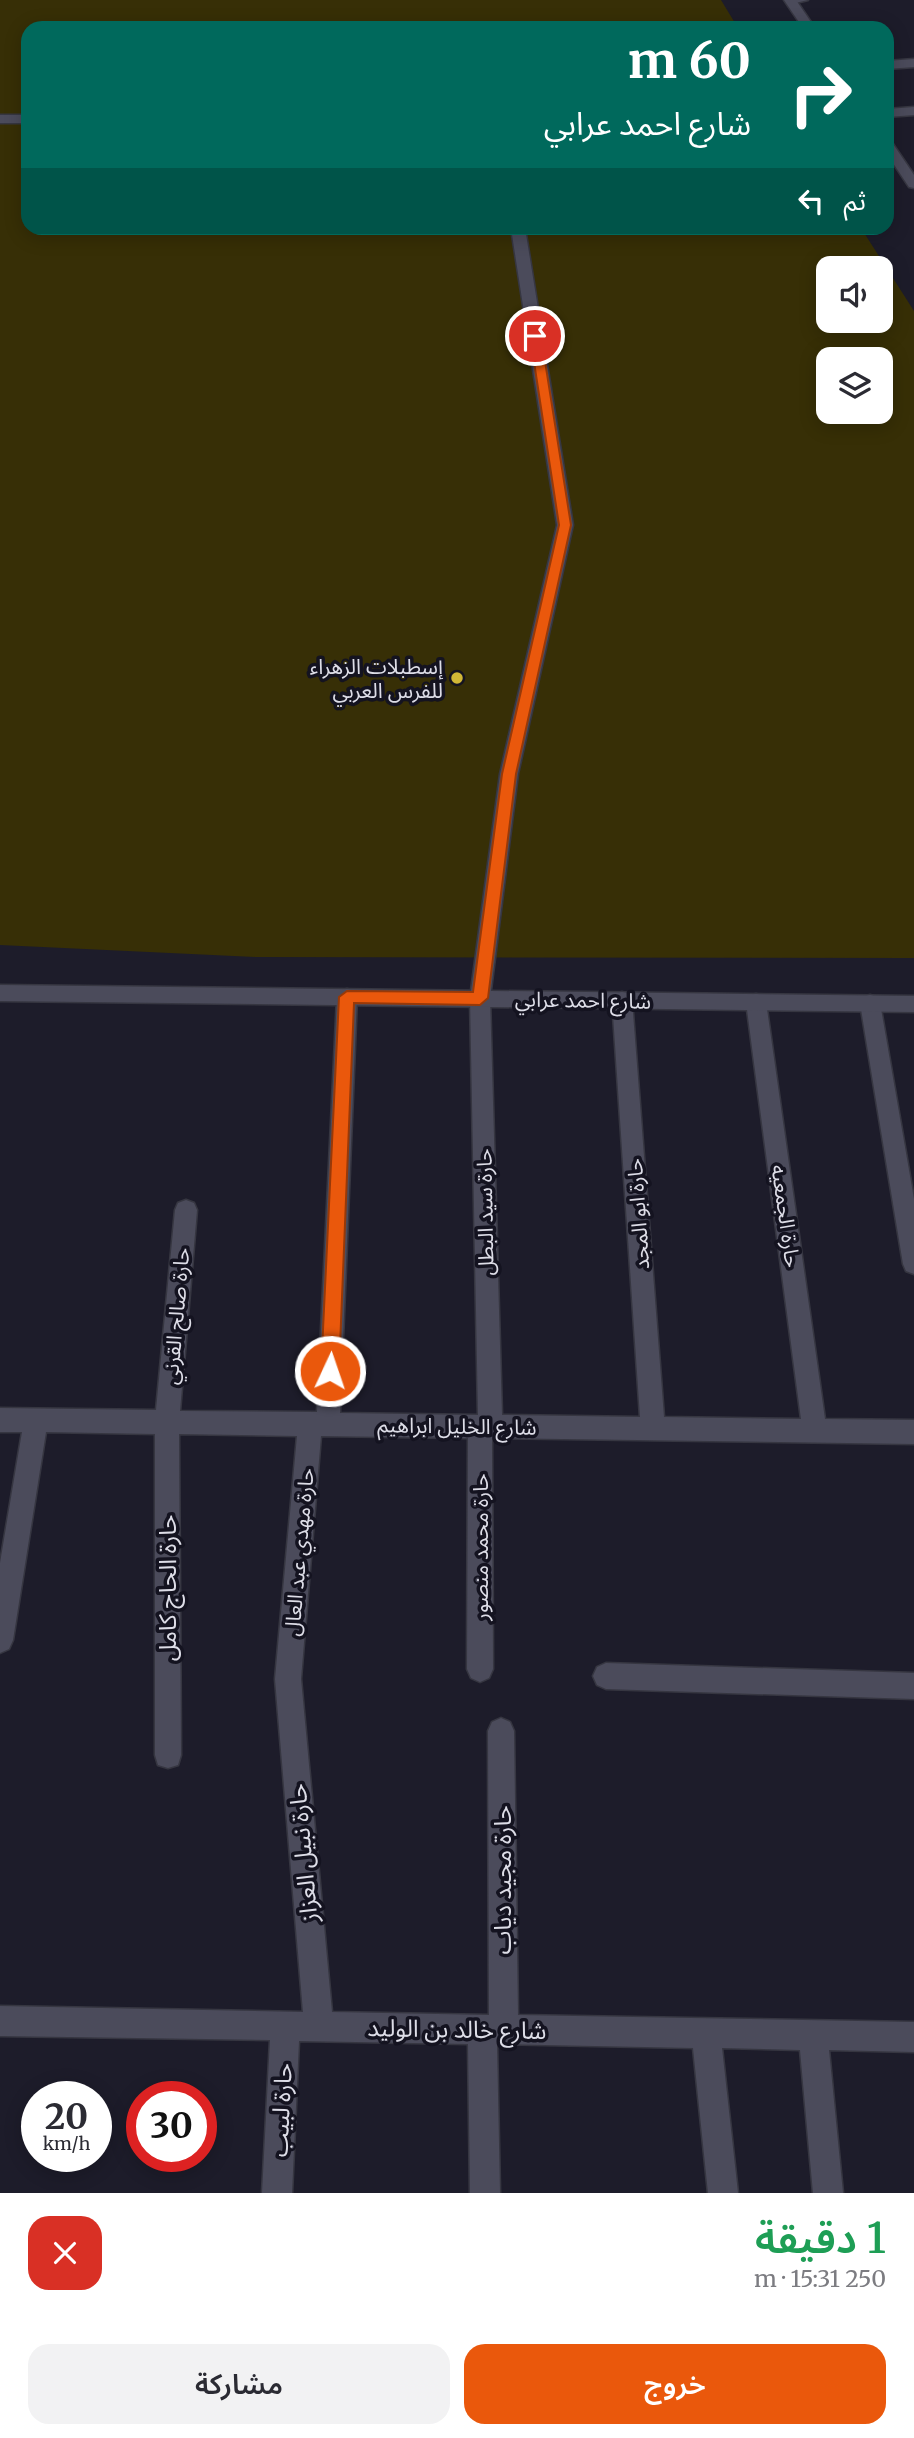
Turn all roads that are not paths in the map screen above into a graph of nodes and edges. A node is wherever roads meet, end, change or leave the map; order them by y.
1 (794, 0) edge
2 (805, 21) edge
3 (914, 63) edge
4 (894, 64) edge
5 (914, 111) edge
6 (894, 112) edge
7 (0, 119) edge
8 (21, 119) edge
9 (894, 154) edge
10 (914, 184) edge
11 (519, 235) edge
12 (0, 993) edge
13 (347, 997) junction
14 (480, 998) junction
15 (622, 1000) junction
16 (756, 1002) junction
17 (870, 1003) junction
18 (914, 1004) edge
19 (186, 1210) dead end
20 (914, 1264) edge
21 (0, 1420) edge
22 (36, 1420) junction
23 (167, 1422) junction
24 (319, 1424) junction
25 (485, 1426) junction
26 (653, 1429) junction
27 (815, 1431) junction
28 (914, 1432) edge
29 (0, 1640) edge
30 (480, 1668) dead end
31 (606, 1676) dead end
32 (288, 1679) joint
33 (914, 1686) edge
34 (501, 1731) dead end
35 (168, 1755) dead end
36 (0, 2021) edge
37 (285, 2026) junction
38 (319, 2026) junction
39 (493, 2030) junction
40 (706, 2033) junction
41 (813, 2035) junction
42 (914, 2037) edge
43 (277, 2193) edge
44 (485, 2193) edge
45 (723, 2193) edge
46 (828, 2193) edge

1 - 2 street
3 - 4 street
5 - 6 street
7 - 8 street
9 - 10 street
11 - 14 street, حارة سيد البطل
12 - 13 street, شارع احمد عرابي
13 - 14 street, شارع احمد عرابي
13 - 24 street, حارة مهدي عبد العال
14 - 15 street, شارع احمد عرابي
14 - 25 street, حارة سيد البطل
15 - 16 street, شارع احمد عرابي
15 - 26 street, حارة ابو المجد
16 - 17 street, شارع احمد عرابي
16 - 27 street, حارة الجمعيه
17 - 18 street, شارع احمد عرابي
17 - 20 street
19 - 23 street, حارة صالح القرني
21 - 22 street, شارع الخليل ابراهيم
22 - 23 street, شارع الخليل ابراهيم
22 - 29 street
23 - 24 street, شارع الخليل ابراهيم
23 - 35 street, حارة الحاج كامل
24 - 25 street, شارع الخليل ابراهيم
24 - 32 street, حارة مهدي عبد العال
25 - 26 street, شارع الخليل ابراهيم
25 - 30 street, حارة محمد منصور
26 - 27 street, شارع الخليل ابراهيم
27 - 28 street, شارع الخليل ابراهيم
31 - 33 street
32 - 38 street, حارة نبيل العزاز
34 - 39 street, حارة مجيد دياب
36 - 37 street, شارع خالد بن الوليد
37 - 38 street, شارع خالد بن الوليد
37 - 43 street, حارة لبيب
38 - 39 street, شارع خالد بن الوليد
39 - 40 street, شارع خالد بن الوليد
39 - 44 street, حارة مجيد دياب
40 - 41 street, شارع خالد بن الوليد
40 - 45 street
41 - 42 street, شارع خالد بن الوليد
41 - 46 street

